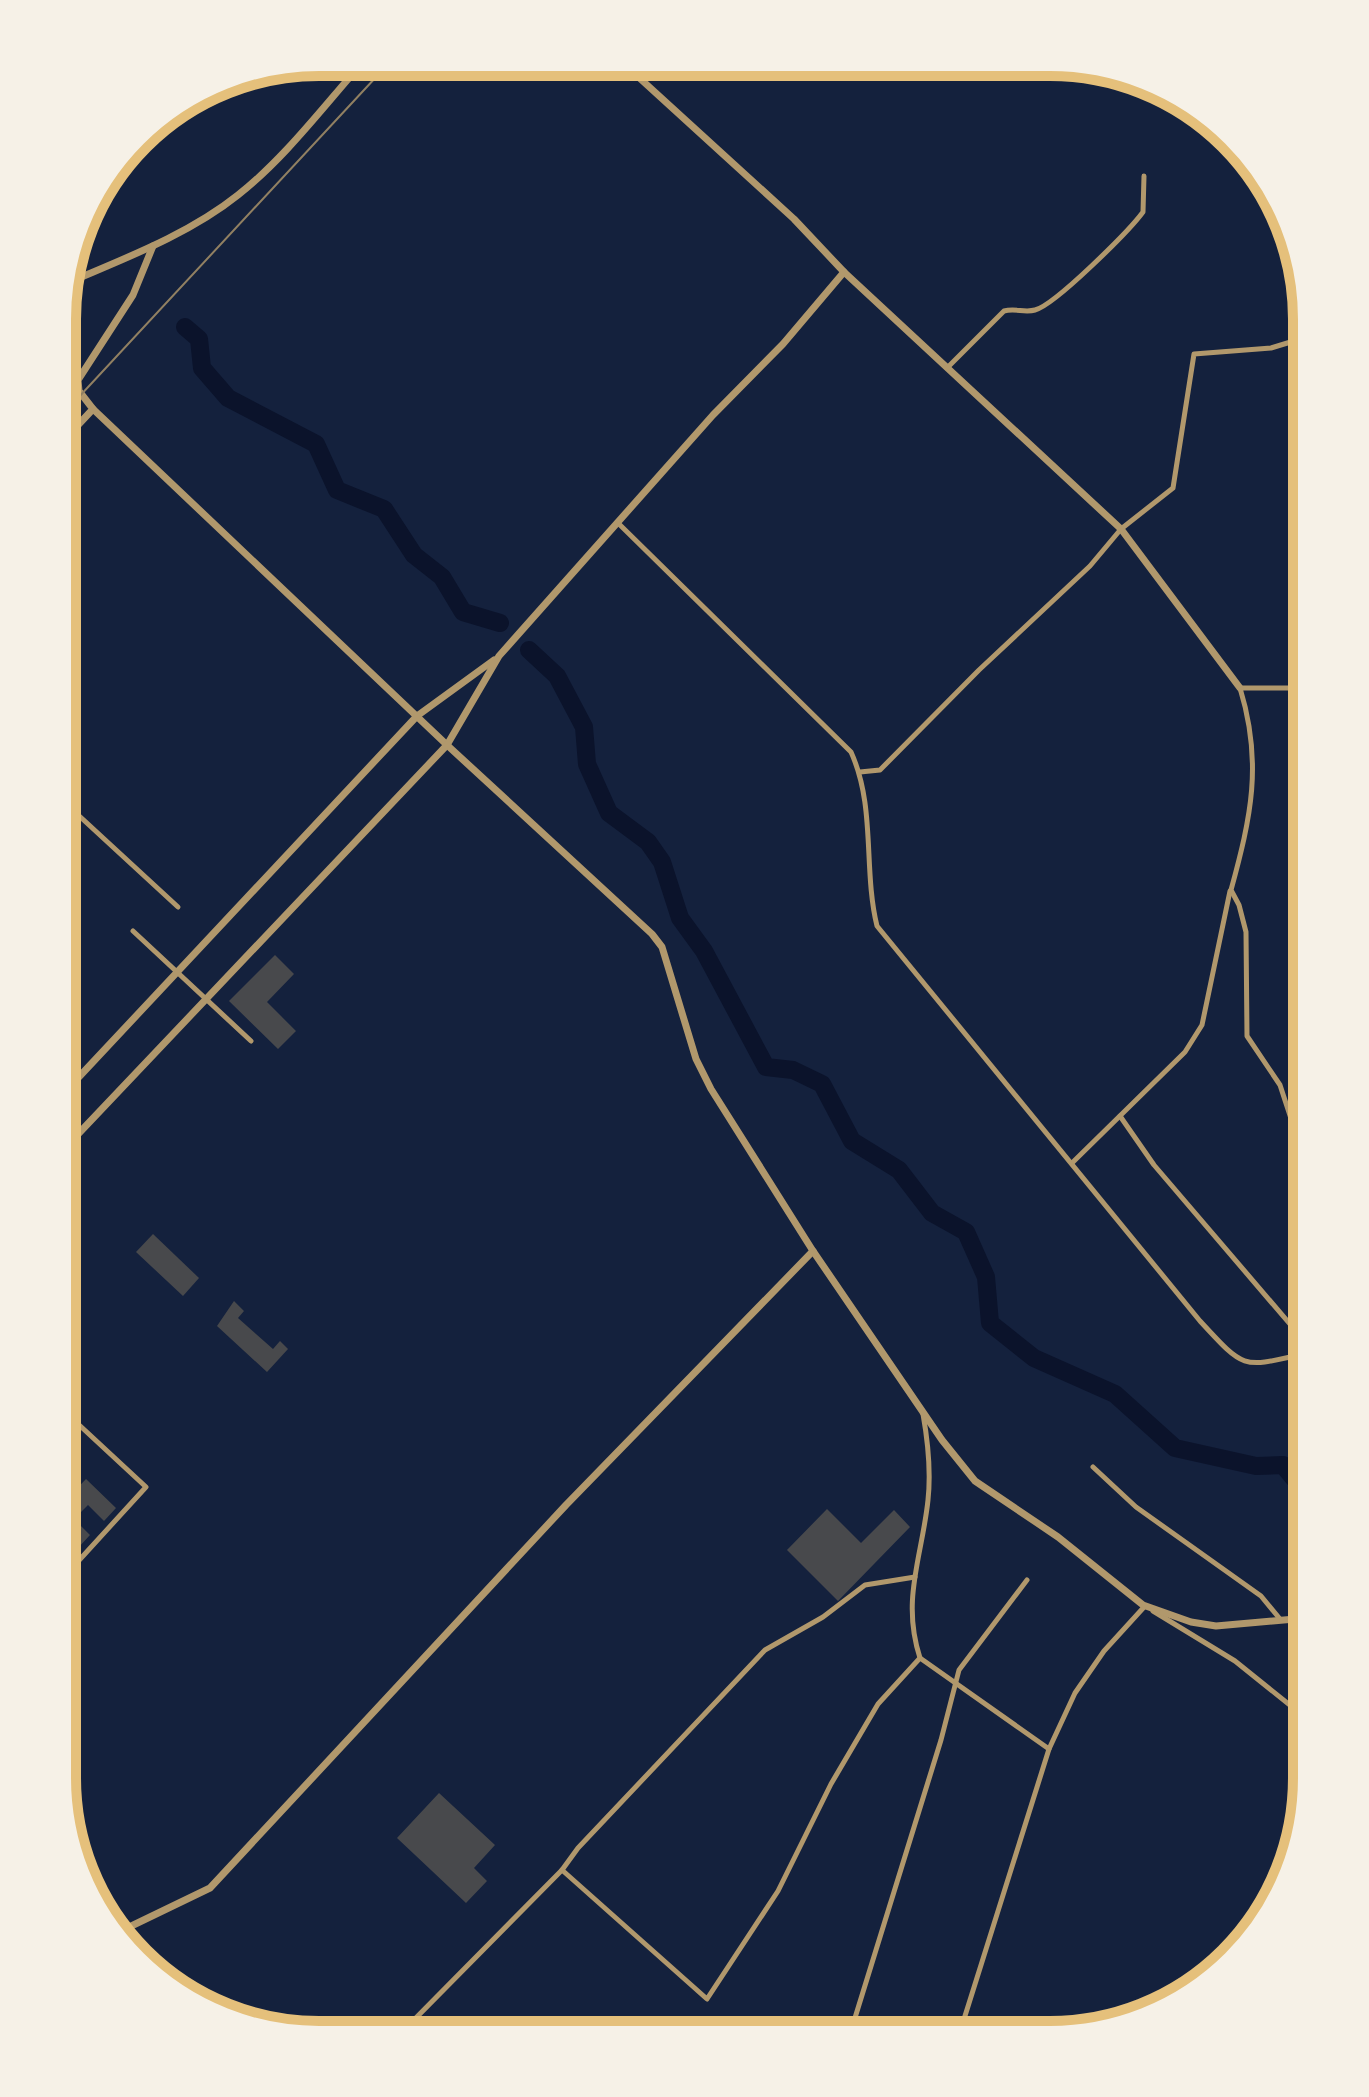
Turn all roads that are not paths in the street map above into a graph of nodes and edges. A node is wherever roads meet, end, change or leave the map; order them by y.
1 (351, 76) edge
2 (637, 76) edge
3 (1144, 176) dead end
4 (153, 246) junction
5 (844, 272) junction
6 (80, 277) edge
7 (1293, 341) edge
8 (947, 368) junction
9 (93, 409) junction
10 (76, 427) edge
11 (617, 522) junction
12 (1121, 529) junction
13 (499, 656) junction
14 (1240, 688) junction
15 (1293, 688) edge
16 (417, 716) junction
17 (447, 745) junction
18 (860, 772) junction
19 (76, 813) edge
20 (1231, 890) junction
21 (178, 907) dead end
22 (133, 931) dead end
23 (177, 972) junction
24 (207, 999) junction
25 (251, 1041) dead end
26 (76, 1080) edge
27 (1120, 1116) junction
28 (1292, 1123) edge
29 (76, 1136) edge
30 (1072, 1163) junction
31 (813, 1251) junction
32 (1292, 1327) edge
33 (1292, 1356) edge
34 (922, 1407) junction
35 (76, 1422) edge
36 (1093, 1467) dead end
37 (76, 1564) edge
38 (915, 1577) junction
39 (1027, 1580) dead end
40 (1143, 1605) junction
41 (1280, 1619) junction
42 (1292, 1619) edge
43 (920, 1658) junction
44 (957, 1685) junction
45 (1292, 1707) edge
46 (1049, 1749) junction
47 (562, 1870) junction
48 (128, 1928) edge
49 (413, 2021) edge
50 (854, 2021) edge
51 (963, 2021) edge

1 - 4 street
2 - 5 street
3 - 8 street
4 - 6 street
4 - 9 street
5 - 8 street
5 - 11 street
7 - 12 street
8 - 12 street
9 - 10 street
9 - 16 street
11 - 13 street
11 - 18 street
12 - 14 street
12 - 18 street
13 - 16 street
13 - 17 street
14 - 15 street
14 - 20 street
16 - 17 street
16 - 23 street
17 - 24 street
17 - 31 street
18 - 30 street
19 - 21 street
20 - 27 street
20 - 28 street
22 - 23 street
23 - 24 street
23 - 26 street
24 - 25 street
24 - 29 street
27 - 30 street
27 - 32 street
30 - 33 street
31 - 34 street
31 - 48 street
34 - 38 street
34 - 40 street
35 - 37 street
36 - 41 street
38 - 43 street
38 - 47 street
39 - 44 street
40 - 41 street
40 - 45 street
40 - 46 street
41 - 42 street
43 - 44 street
43 - 47 street
44 - 46 street
44 - 50 street
46 - 51 street
47 - 49 street

